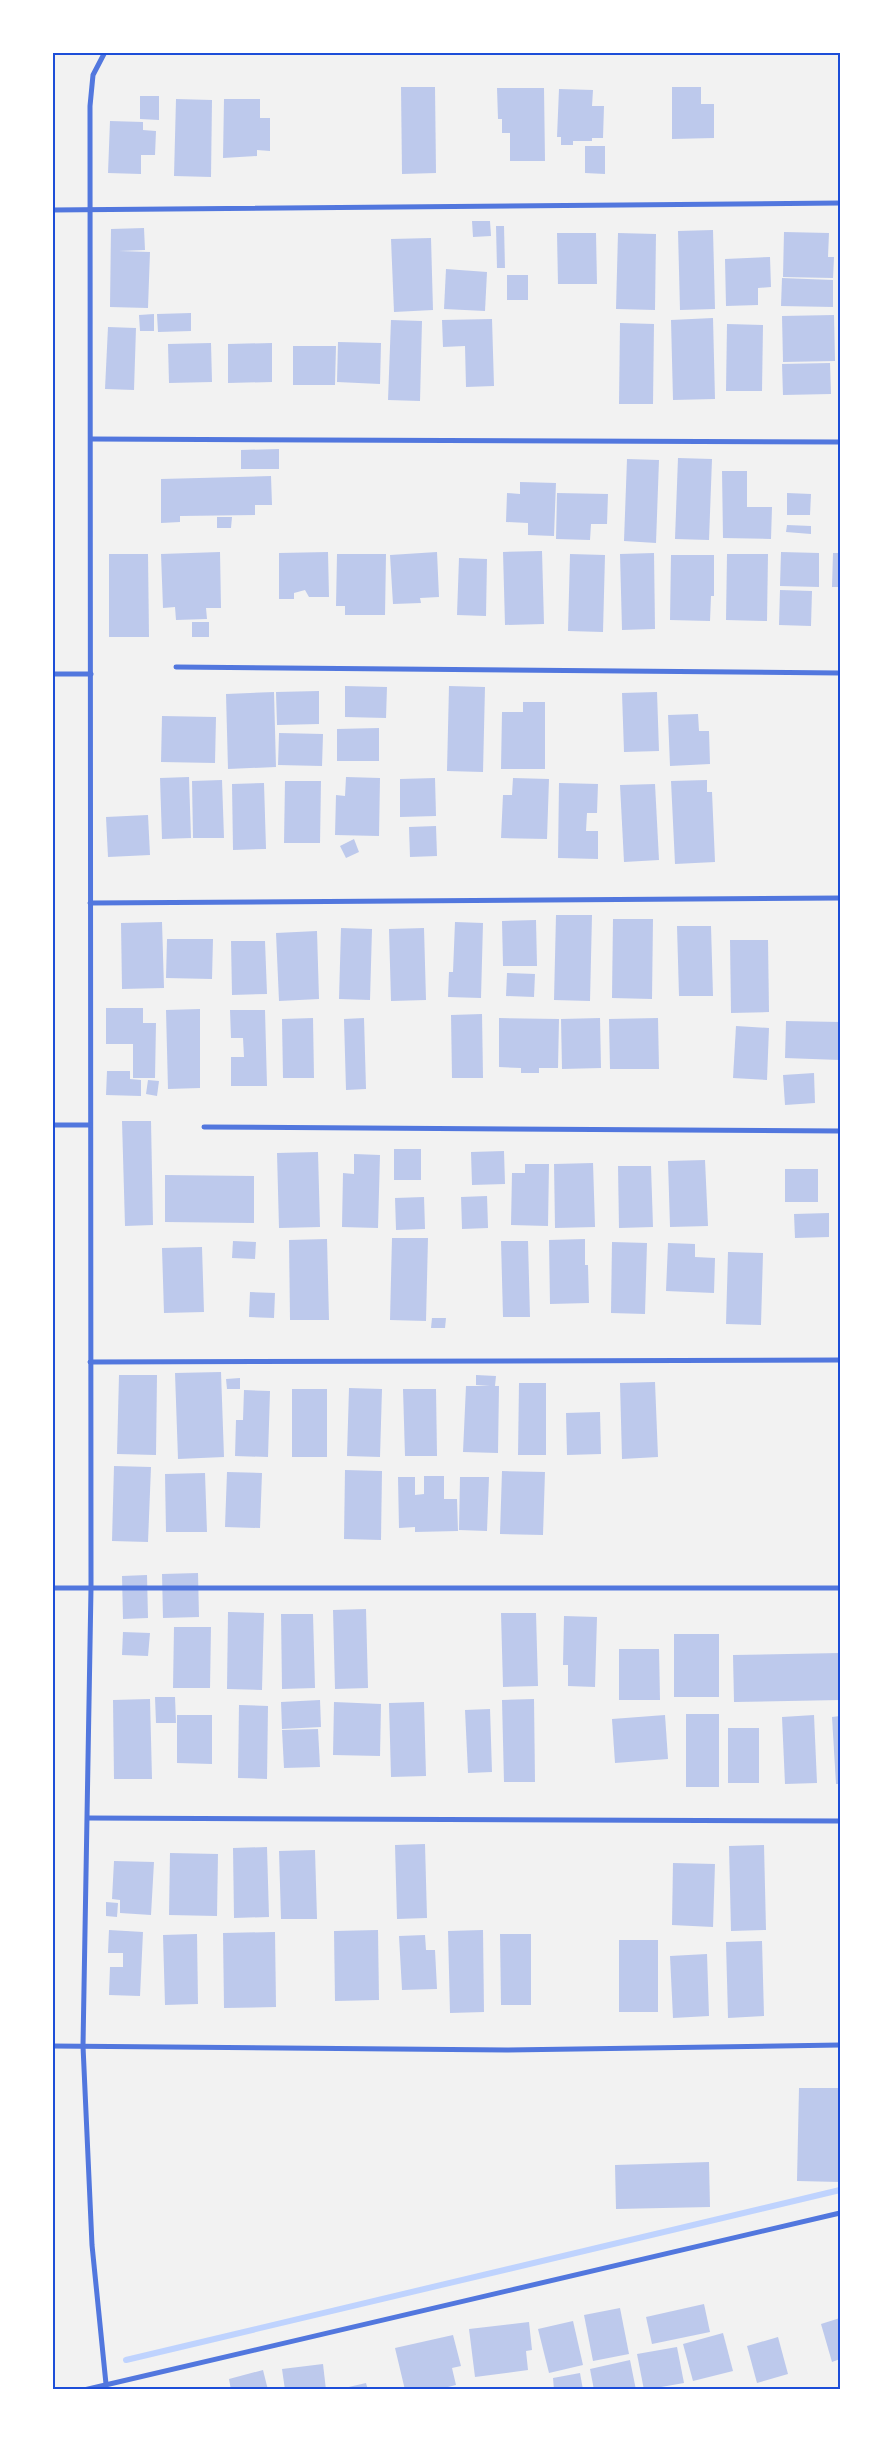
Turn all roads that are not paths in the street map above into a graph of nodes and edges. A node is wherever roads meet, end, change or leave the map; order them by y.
1 (105, 52) edge
2 (840, 203) edge
3 (52, 210) edge
4 (90, 211) junction
5 (92, 439) junction
6 (840, 442) edge
7 (176, 667) dead end
8 (840, 673) edge
9 (52, 674) edge
10 (91, 674) junction
11 (840, 898) edge
12 (90, 902) junction
13 (52, 1125) edge
14 (90, 1125) junction
15 (204, 1127) dead end
16 (840, 1131) edge
17 (840, 1360) edge
18 (90, 1362) junction
19 (52, 1588) edge
20 (91, 1588) junction
21 (840, 1588) edge
22 (88, 1818) junction
23 (840, 1821) edge
24 (840, 2045) edge
25 (52, 2046) edge
26 (83, 2046) junction
27 (840, 2213) edge
28 (106, 2384) junction
29 (87, 2389) edge

1 - 4 street
2 - 4 street
3 - 4 street
4 - 5 street
5 - 6 street
5 - 10 street
7 - 8 street
9 - 10 street
10 - 12 street
11 - 12 street
12 - 14 street
13 - 14 street
14 - 18 street
15 - 16 street
17 - 18 street
18 - 20 street
19 - 20 street
20 - 21 street
20 - 22 street
22 - 23 street
22 - 26 street
24 - 26 street
25 - 26 street
26 - 28 street
27 - 28 street
28 - 29 street

